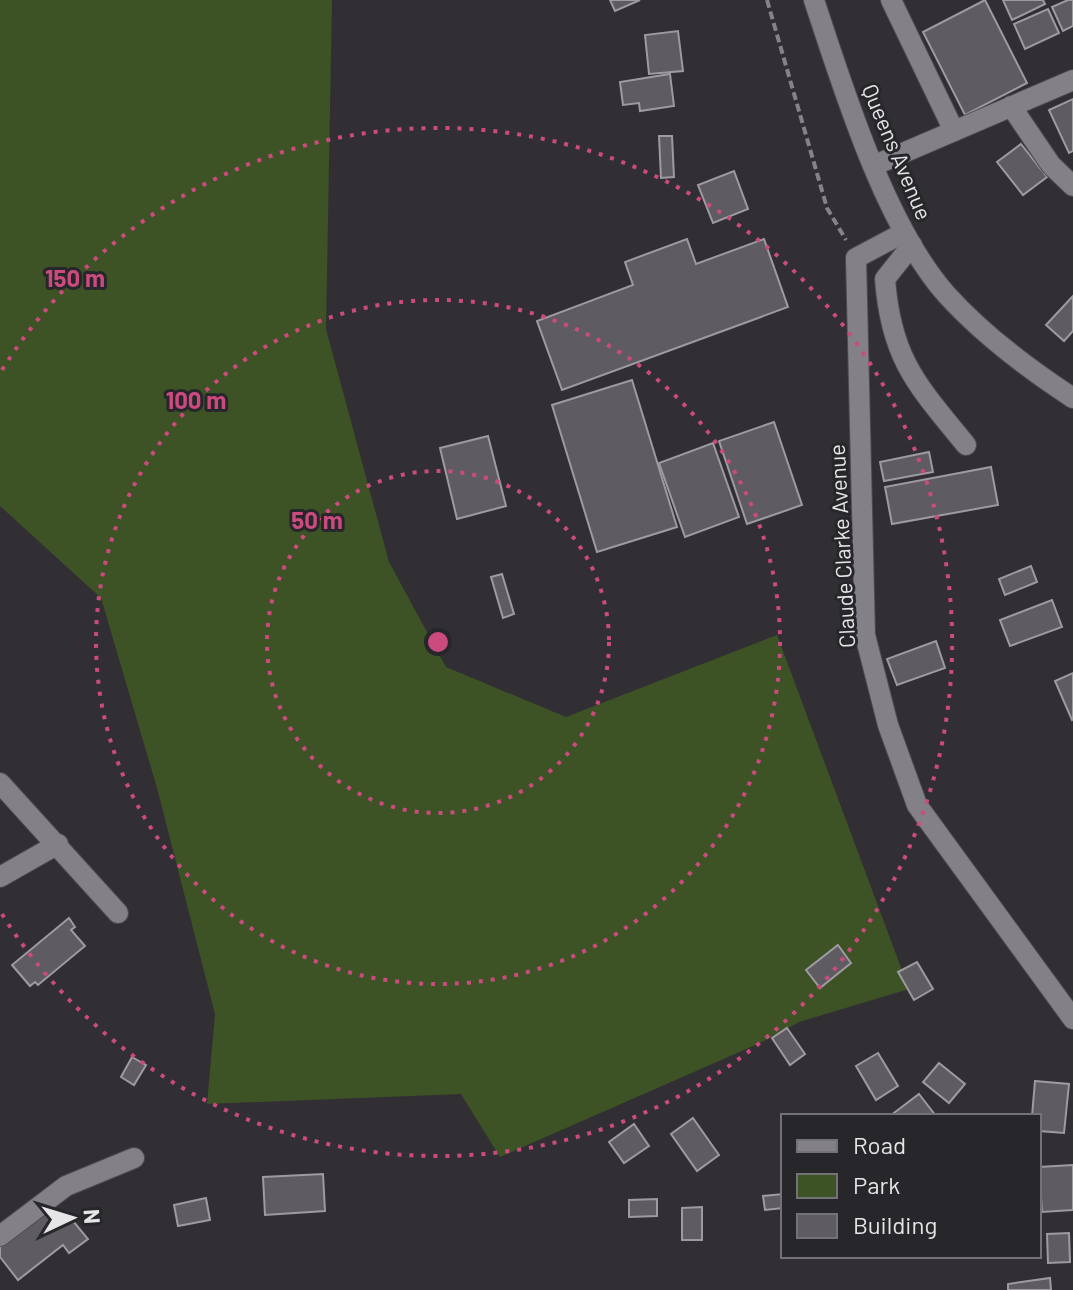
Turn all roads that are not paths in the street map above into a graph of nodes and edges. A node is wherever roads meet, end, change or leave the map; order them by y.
1 (814, 0) edge
2 (891, 0) edge
3 (1073, 80) edge
4 (1011, 106) junction
5 (954, 131) junction
6 (875, 165) junction
7 (1073, 186) edge
8 (908, 239) junction
9 (1073, 398) edge
10 (966, 445) dead end
11 (0, 783) edge
12 (58, 844) junction
13 (0, 877) edge
14 (118, 913) dead end
15 (1073, 1019) edge
16 (134, 1158) dead end
17 (0, 1236) edge

1 - 6 street, Queens Avenue
2 - 5 street
3 - 4 street
4 - 5 street
4 - 7 street
5 - 6 street
6 - 8 street, Queens Avenue
8 - 9 street, Queens Avenue
8 - 10 street
8 - 15 street, Claude Clarke Avenue
11 - 12 street
12 - 13 street
12 - 14 street
16 - 17 street

